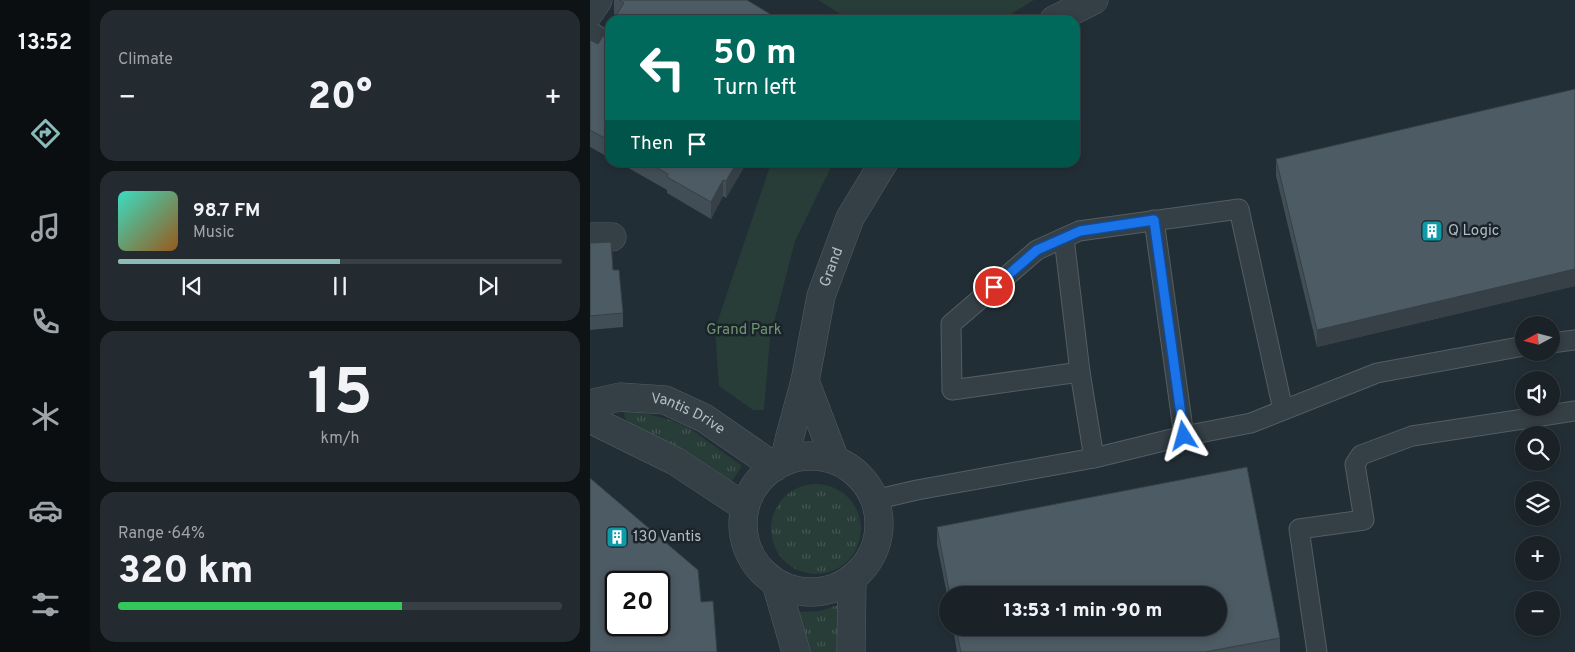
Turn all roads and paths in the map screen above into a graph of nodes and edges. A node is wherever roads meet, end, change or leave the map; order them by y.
1 (598, 0) edge
2 (1094, 0) edge
3 (590, 12) edge
4 (1064, 15) edge
5 (590, 31) edge
6 (605, 41) edge
7 (881, 167) edge
8 (1154, 220) junction
9 (1064, 238) junction
10 (1575, 340) edge
11 (1560, 342) edge
12 (1515, 348) edge
13 (1080, 372) junction
14 (805, 381) junction
15 (590, 404) edge
16 (1283, 410) junction
17 (1575, 411) edge
18 (590, 419) edge
19 (1184, 436) junction
20 (1094, 458) junction
21 (835, 460) junction
22 (780, 464) junction
23 (874, 500) junction
24 (745, 507) junction
25 (852, 580) junction
26 (776, 583) junction
27 (796, 652) edge
28 (851, 652) edge
29 (1316, 652) edge

1 - 3 street
2 - 4 street
5 - 6 lane
7 - 14 street, Grand
8 - 9 lane
8 - 16 lane
8 - 19 lane
9 - 13 lane
9 - 13 lane
10 - 11 lane
12 - 16 lane
13 - 20 lane
14 - 21 street
14 - 22 street, Grand
15 - 22 street, Vantis Drive
16 - 19 lane
17 - 29 lane
18 - 24 street
19 - 20 lane
20 - 23 lane
21 - 22 street
21 - 23 street
22 - 24 street
23 - 25 street
24 - 26 street
25 - 26 street
25 - 28 street
26 - 27 street

